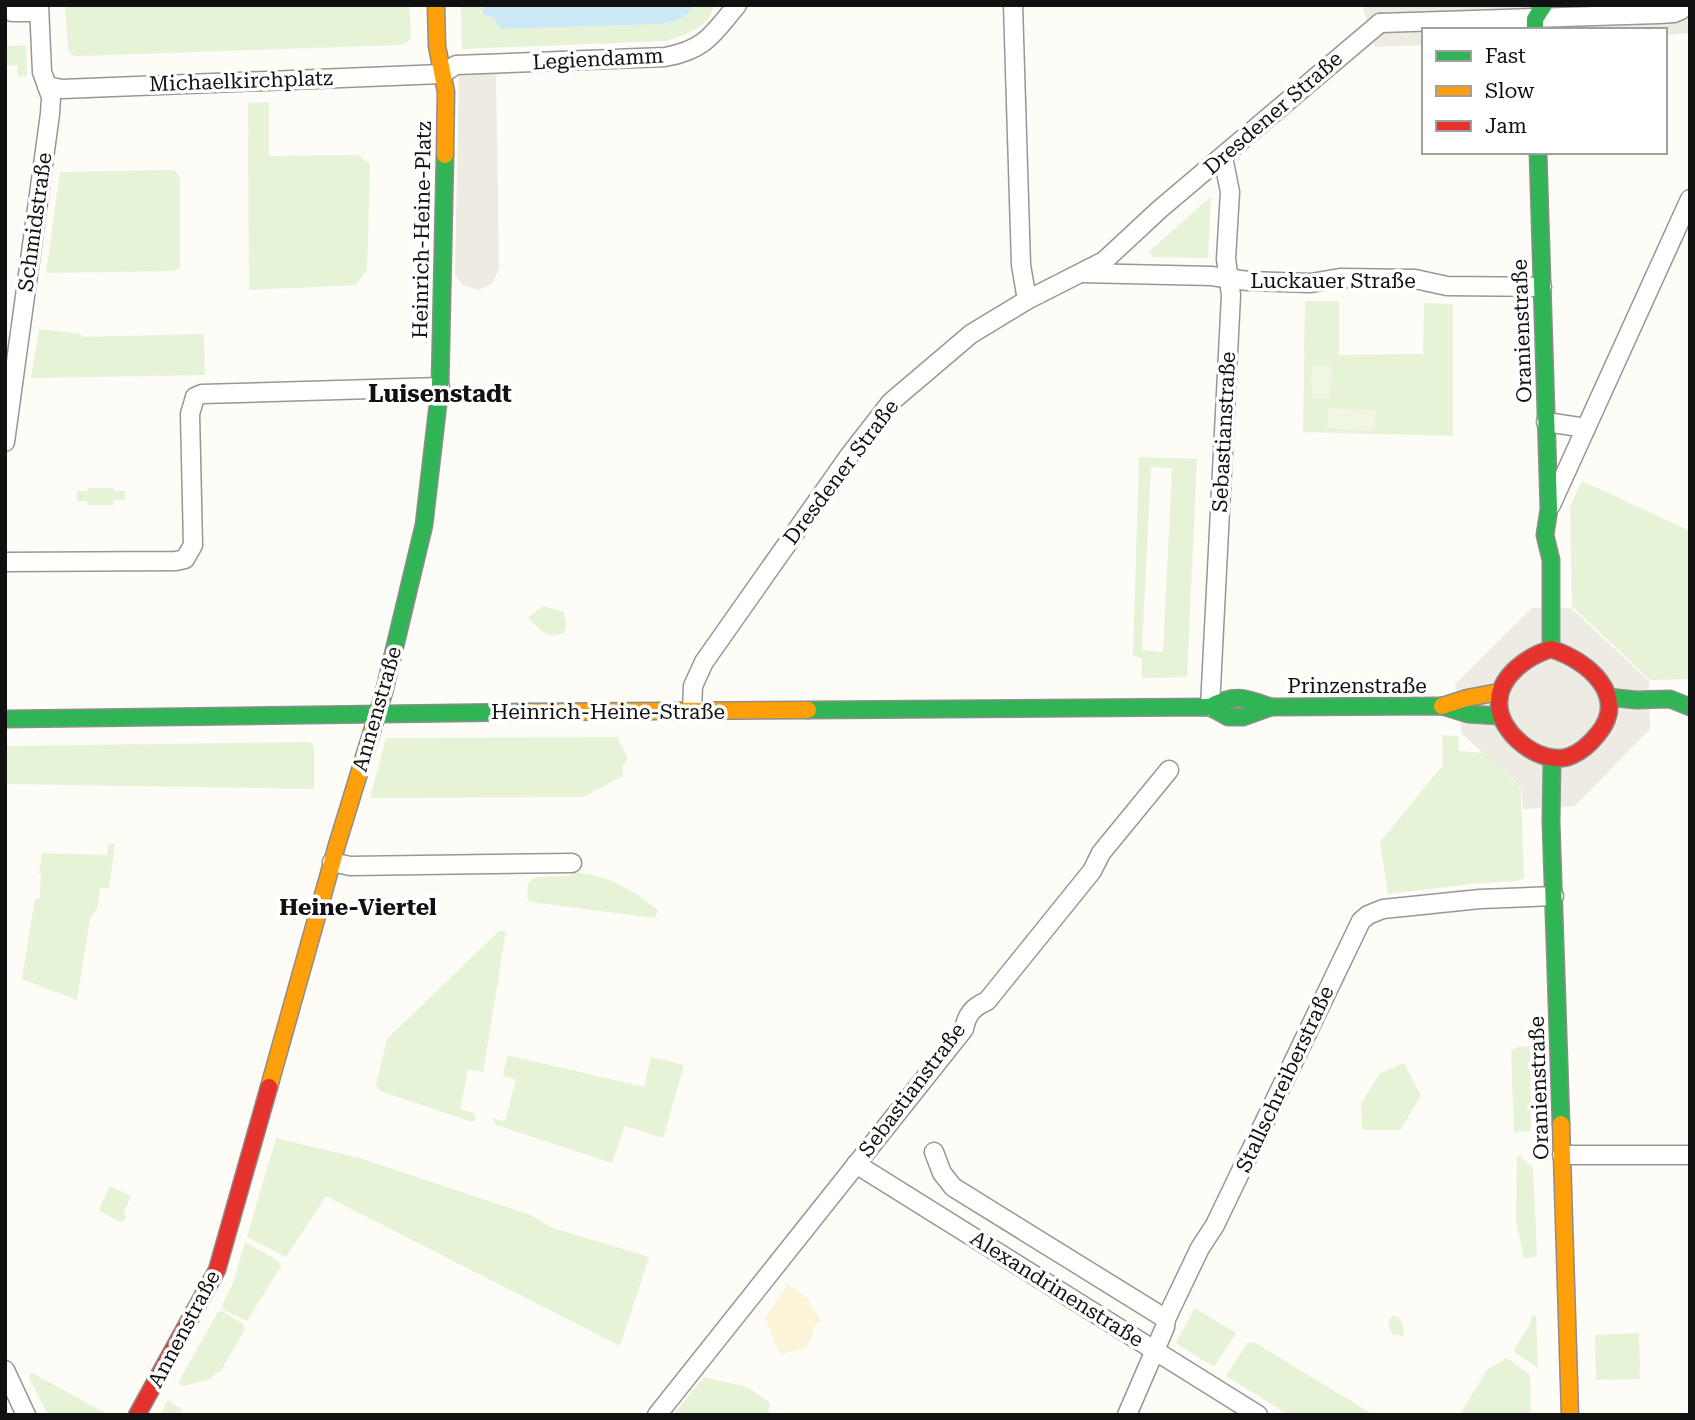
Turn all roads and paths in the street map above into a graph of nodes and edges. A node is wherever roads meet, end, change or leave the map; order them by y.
1 (436, 5) edge
2 (737, 5) edge
3 (1013, 5) edge
4 (1684, 5) edge
5 (5, 6) edge
6 (39, 8) edge
7 (1379, 14) edge
8 (1534, 15) edge
9 (442, 74) junction
10 (47, 86) junction
11 (1538, 154) edge
12 (1223, 156) junction
13 (1690, 199) edge
14 (1082, 273) junction
15 (1229, 278) junction
16 (1542, 287) junction
17 (1027, 300) junction
18 (440, 387) junction
19 (1546, 422) junction
20 (1586, 428) junction
21 (5, 442) edge
22 (1549, 509) junction
23 (5, 562) edge
24 (1551, 649) junction
25 (1499, 692) junction
26 (1608, 697) junction
27 (1442, 706) junction
28 (1689, 707) edge
29 (1210, 708) junction
30 (692, 711) junction
31 (377, 714) junction
32 (1500, 716) junction
33 (1622, 717) junction
34 (5, 719) edge
35 (1552, 760) junction
36 (1169, 770) dead end
37 (332, 862) junction
38 (572, 863) dead end
39 (1554, 896) junction
40 (934, 1152) dead end
41 (1690, 1155) edge
42 (1562, 1156) junction
43 (856, 1164) junction
44 (1166, 1319) junction
45 (1155, 1351) junction
46 (5, 1370) edge
47 (26, 1415) edge
48 (137, 1415) edge
49 (657, 1415) edge
50 (1127, 1415) edge
51 (1258, 1415) edge
52 (1570, 1415) edge

1 - 9 main road
2 - 9 street, Legiendamm
3 - 17 street
4 - 8 street
5 - 6 street
6 - 10 street
7 - 8 street
7 - 12 street, Dresdener Straße
9 - 10 street, Michaelkirchplatz
9 - 18 main road, Heinrich-Heine-Platz
10 - 21 street, Schmidstraße
11 - 16 main road, Oranienstraße
12 - 14 street, Dresdener Straße
12 - 15 street, Sebastianstraße
13 - 20 street
14 - 15 street, Luckauer Straße
14 - 17 street, Dresdener Straße
15 - 16 street, Luckauer Straße
15 - 29 street, Sebastianstraße
16 - 19 main road, Oranienstraße
17 - 30 street, Dresdener Straße
18 - 23 street
18 - 31 main road, Annenstraße
19 - 20 street
19 - 22 main road, Oranienstraße
20 - 22 street
22 - 24 main road, Oranienstraße
24 - 25 main road
24 - 26 main road
25 - 27 main road, Prinzenstraße
25 - 32 main road
26 - 28 main road
26 - 33 main road
27 - 29 main road, Prinzenstraße
27 - 32 main road, Prinzenstraße
28 - 33 main road
29 - 30 main road, Heinrich-Heine-Straße
30 - 31 main road, Heinrich-Heine-Straße
31 - 34 main road, Heinrich-Heine-Straße
31 - 37 main road, Annenstraße
32 - 35 main road
33 - 35 main road
35 - 39 main road, Oranienstraße
36 - 43 street, Sebastianstraße
37 - 38 street
37 - 48 main road, Annenstraße
39 - 42 main road, Oranienstraße
39 - 44 street, Stallschreiberstraße
40 - 44 street, Alexandrinenstraße
41 - 42 street
42 - 52 main road, Oranienstraße
43 - 45 street, Alexandrinenstraße
43 - 49 street, Sebastianstraße
44 - 45 street, Stallschreiberstraße
45 - 50 street, Stallschreiberstraße
45 - 51 street, Alexandrinenstraße
46 - 47 street

